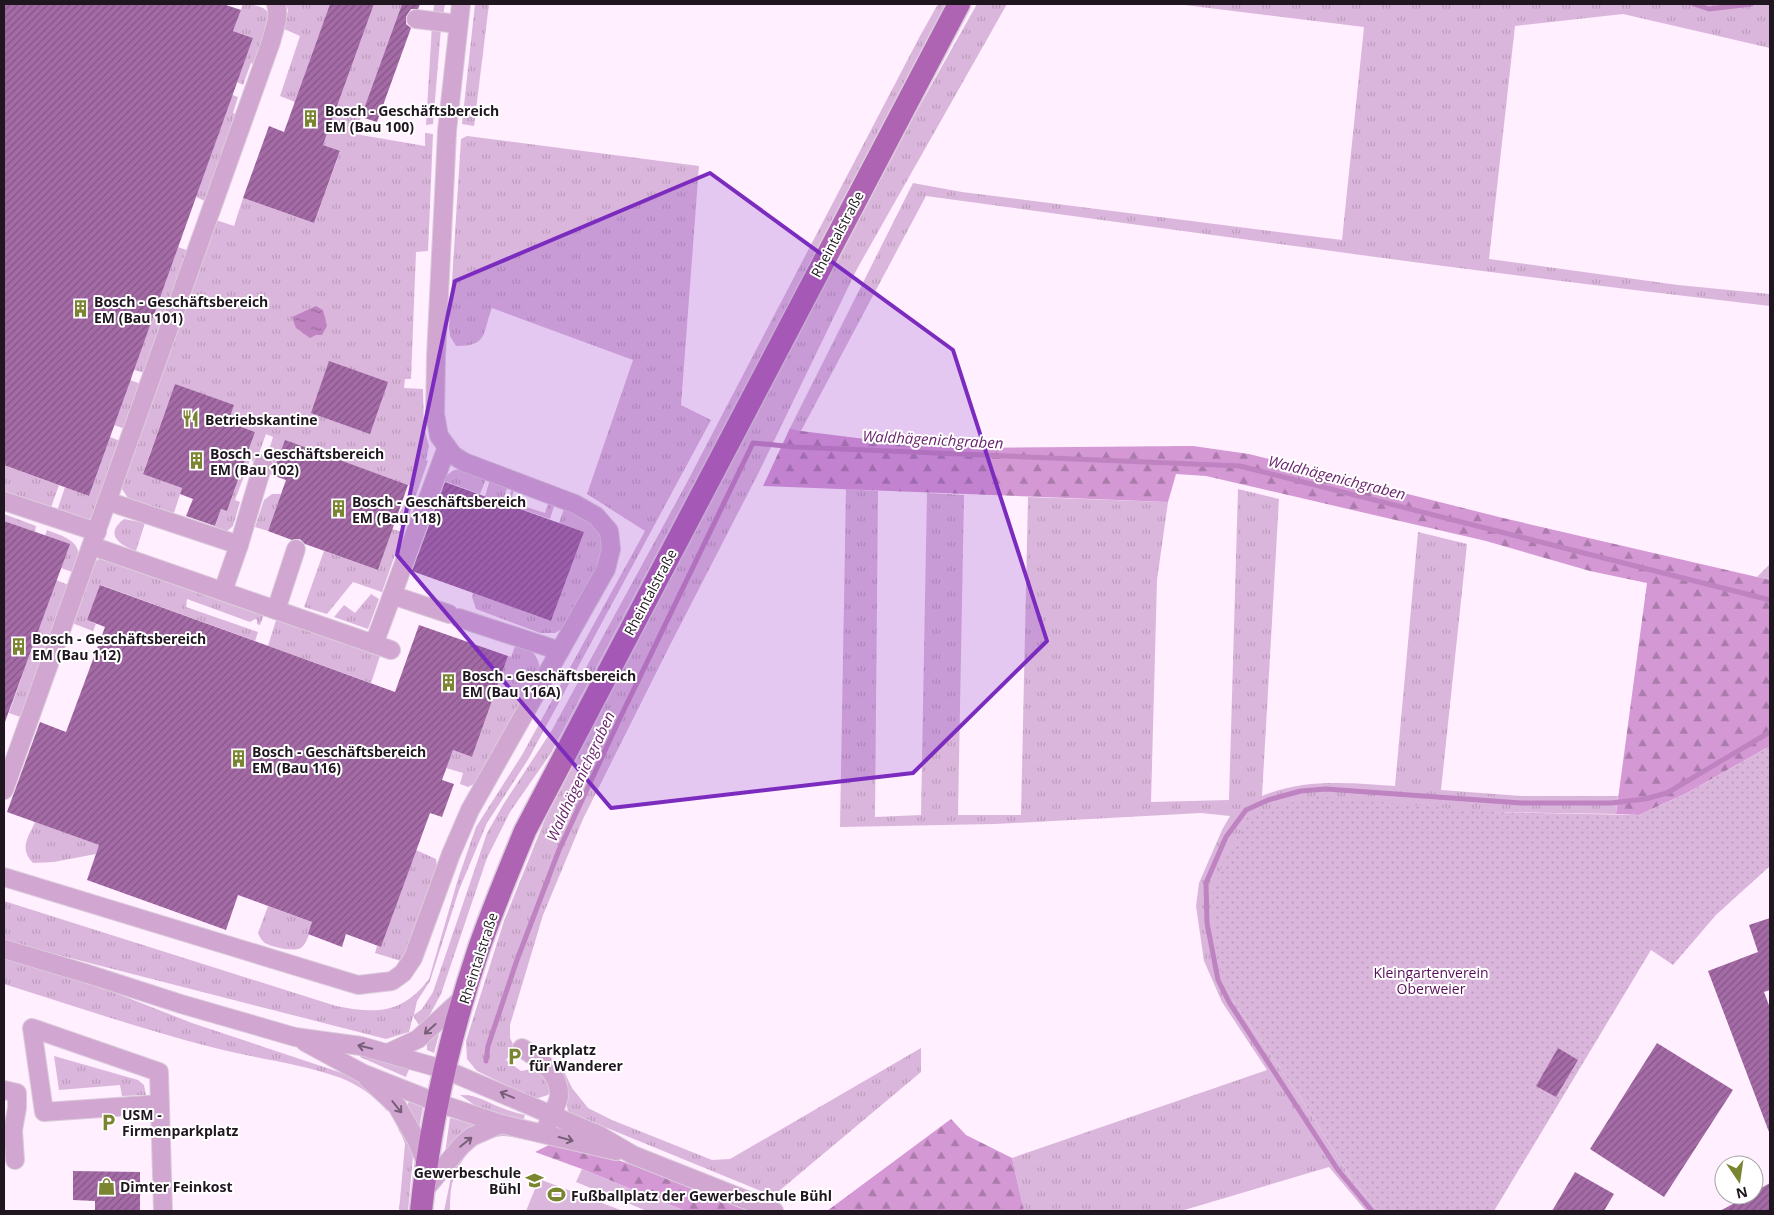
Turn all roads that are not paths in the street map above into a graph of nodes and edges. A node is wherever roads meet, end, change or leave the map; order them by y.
1 (276, 4) edge
2 (461, 4) edge
3 (959, 4) edge
4 (416, 19) dead end
5 (458, 24) junction
6 (447, 447) junction
7 (263, 464) dead end
8 (4, 501) edge
9 (107, 501) junction
10 (94, 539) junction
11 (239, 545) junction
12 (296, 549) dead end
13 (223, 591) junction
14 (392, 595) junction
15 (276, 610) junction
16 (374, 644) junction
17 (391, 650) dead end
18 (560, 651) junction
19 (4, 790) edge
20 (4, 877) edge
21 (4, 949) edge
22 (465, 996) junction
23 (295, 1037) junction
24 (522, 1048) dead end
25 (388, 1053) junction
26 (446, 1070) junction
27 (362, 1073) junction
28 (4, 1090) edge
29 (438, 1103) junction
30 (160, 1104) junction
31 (552, 1114) junction
32 (501, 1124) junction
33 (545, 1134) junction
34 (633, 1155) junction
35 (15, 1160) dead end
36 (426, 1163) junction
37 (422, 1202) edge
38 (163, 1211) edge
39 (774, 1211) edge

1 - 9 street
2 - 5 street
3 - 22 main road, Rheintalstraße
4 - 5 street
5 - 6 street
6 - 14 street
6 - 18 street
7 - 11 street
8 - 10 street
9 - 10 street
9 - 11 street
10 - 13 street
10 - 19 street
11 - 13 street
12 - 15 street
13 - 15 street
14 - 16 street
14 - 18 street
15 - 16 street
16 - 17 street
18 - 20 street
21 - 23 street
22 -> 25 street
22 - 26 main road, Rheintalstraße
25 -> 23 street
23 - 27 street
24 - 31 street
25 - 26 street
26 - 29 main road, Rheintalstraße
31 -> 26 street
27 - 29 street
27 -> 36 street
28 - 35 street
29 - 32 street
29 - 36 main road, Rheintalstraße
30 - 30 street
30 - 38 street
31 - 33 street
31 - 34 street
32 - 33 street
37 -> 32 street
33 -> 34 street
34 - 39 street
36 - 37 main road, Rheintalstraße

